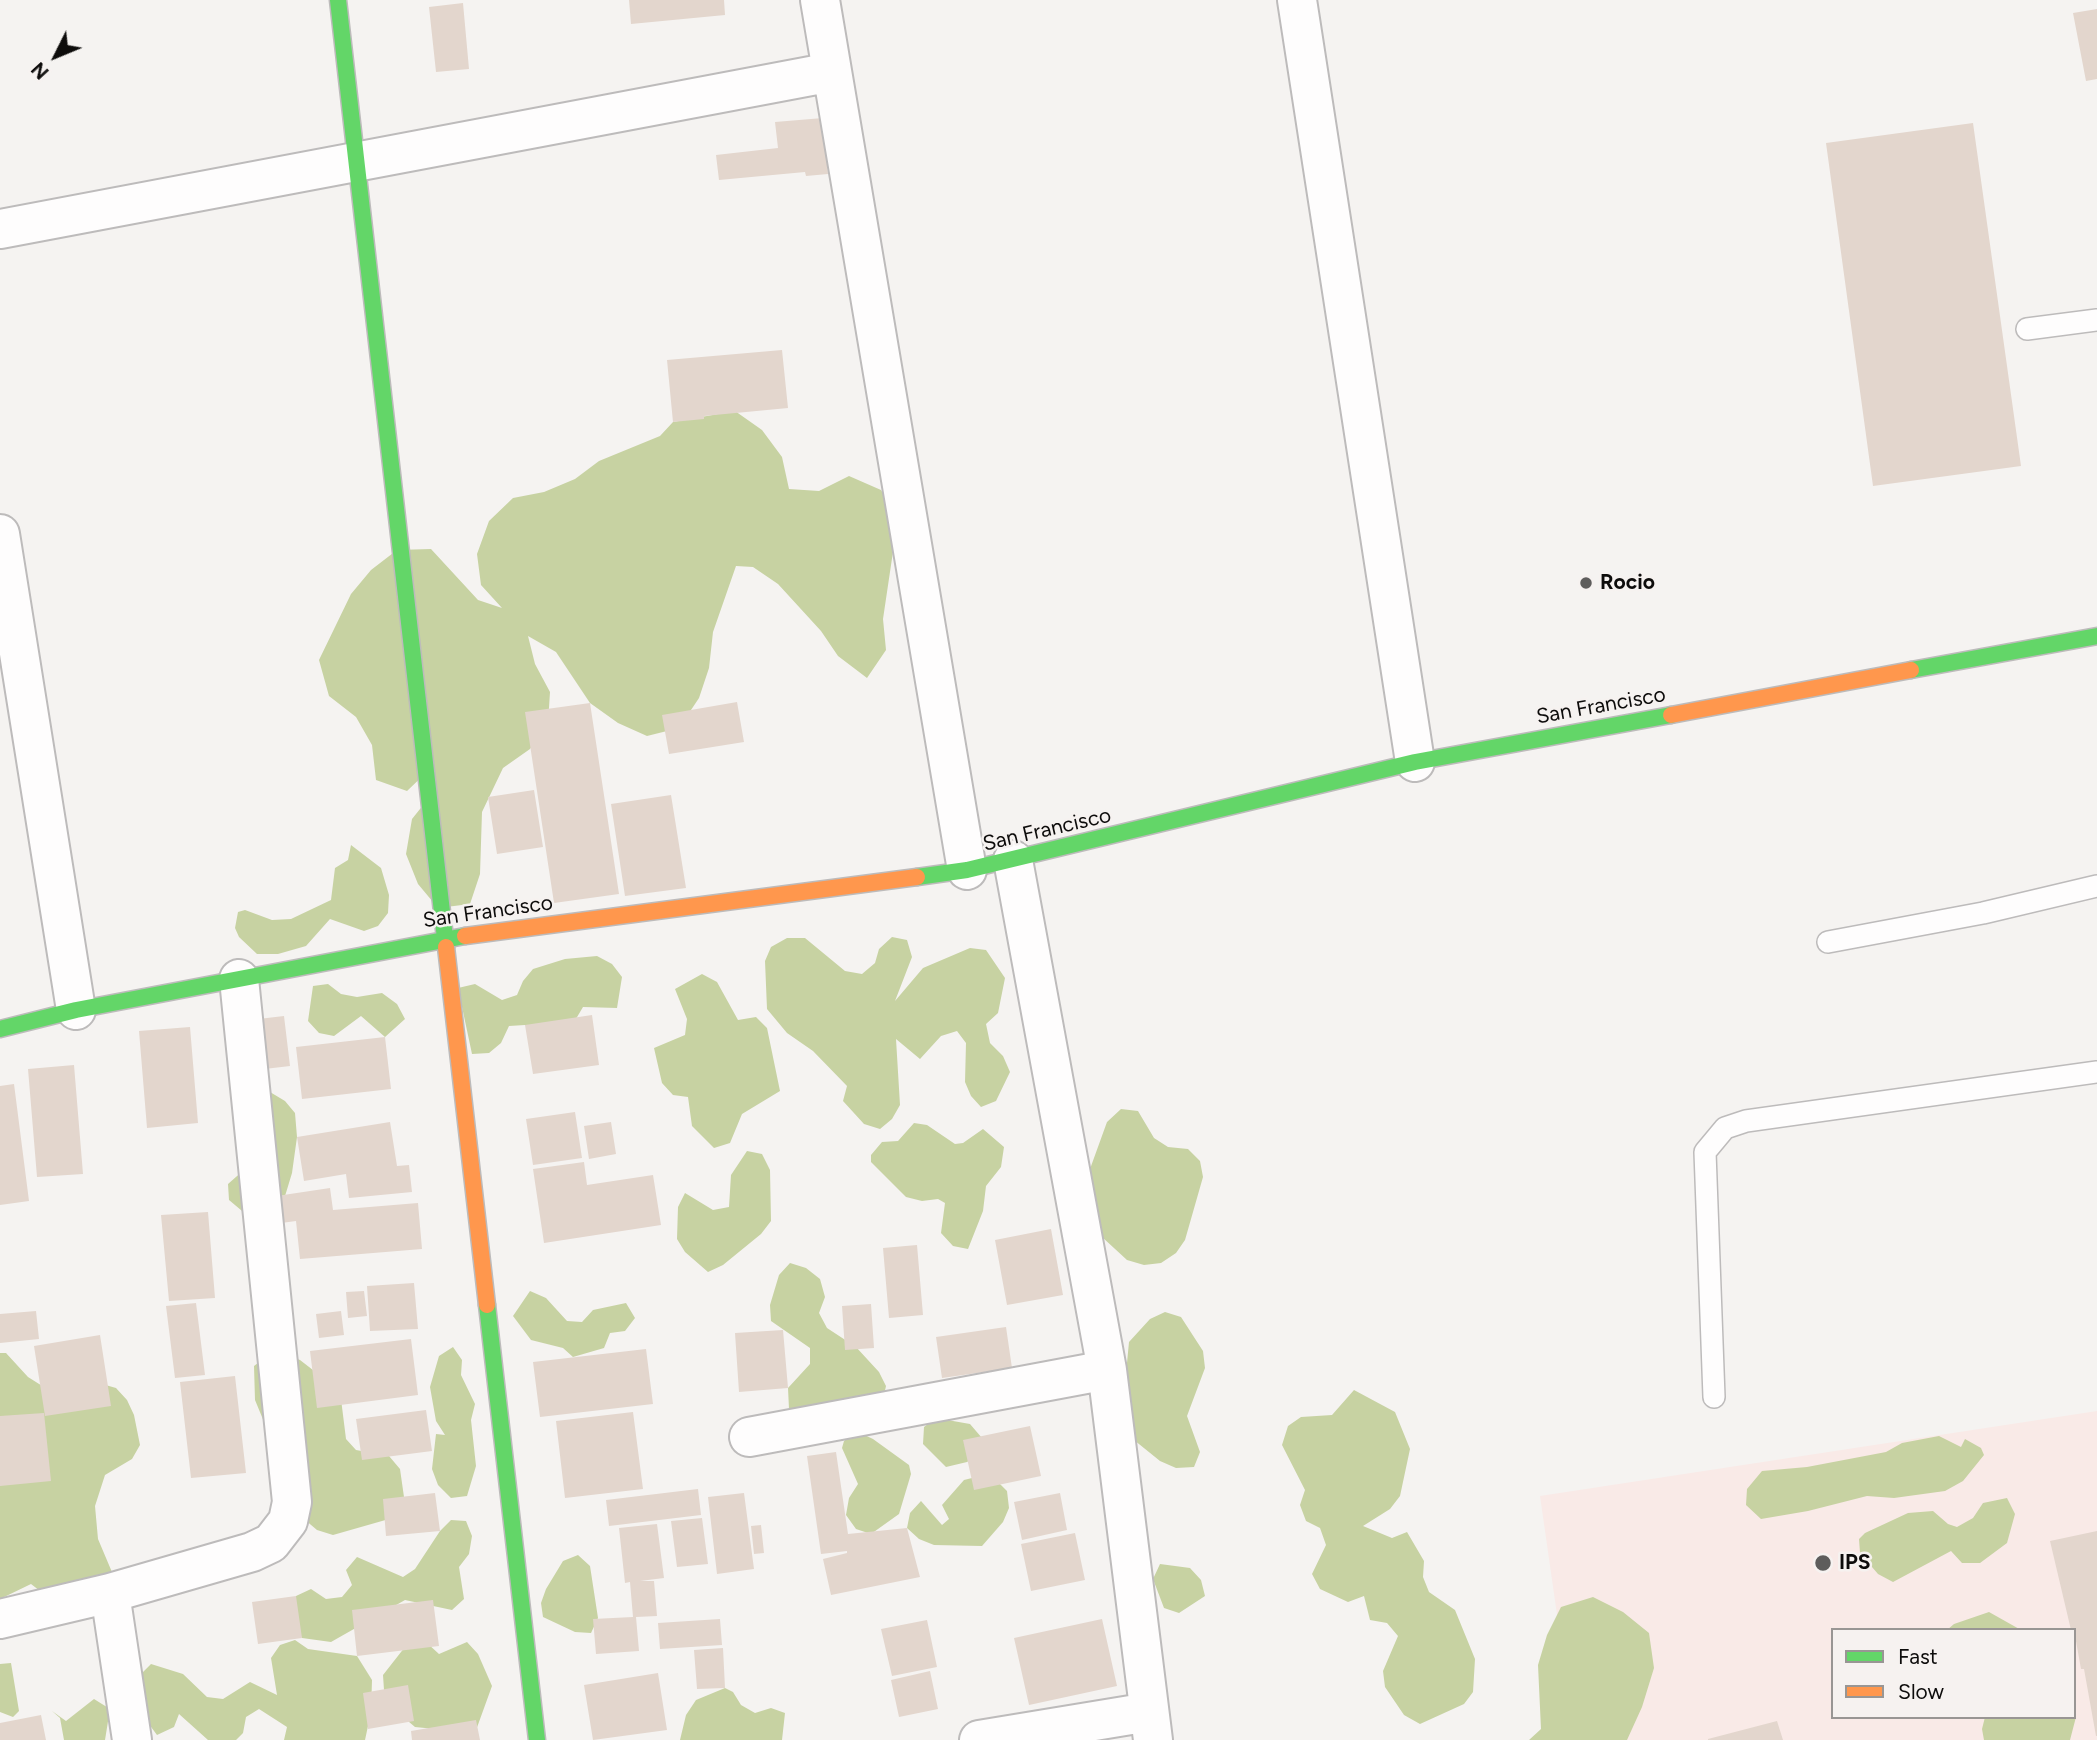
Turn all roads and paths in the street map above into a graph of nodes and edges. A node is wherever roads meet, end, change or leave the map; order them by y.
1 (338, 0) edge
2 (820, 0) edge
3 (1297, 0) edge
4 (832, 72) junction
5 (357, 160) junction
6 (0, 229) edge
7 (2097, 320) edge
8 (2027, 329) dead end
9 (0, 534) edge
10 (2097, 636) edge
11 (1415, 762) junction
12 (1013, 860) junction
13 (967, 870) junction
14 (2097, 886) edge
15 (447, 938) junction
16 (1828, 942) dead end
17 (239, 979) junction
18 (75, 1010) junction
19 (0, 1029) edge
20 (2097, 1072) edge
21 (1107, 1370) junction
22 (1714, 1397) dead end
23 (749, 1437) dead end
24 (110, 1593) junction
25 (0, 1619) edge
26 (1151, 1726) edge
27 (131, 1740) edge
28 (537, 1740) edge
29 (979, 1740) edge

1 - 5 street
2 - 4 street
3 - 11 street
4 - 5 street
4 - 13 street
5 - 6 street
5 - 15 street
7 - 8 lane
9 - 18 street
10 - 11 street, San Francisco
11 - 12 street, San Francisco
12 - 13 street, San Francisco
12 - 21 street
13 - 15 street, San Francisco
14 - 16 lane
15 - 17 street, San Francisco
15 - 28 street
17 - 18 street, San Francisco
17 - 24 street
18 - 19 street, San Francisco
20 - 22 lane
21 - 23 street
21 - 26 street
24 - 25 street
24 - 27 street
26 - 29 street

